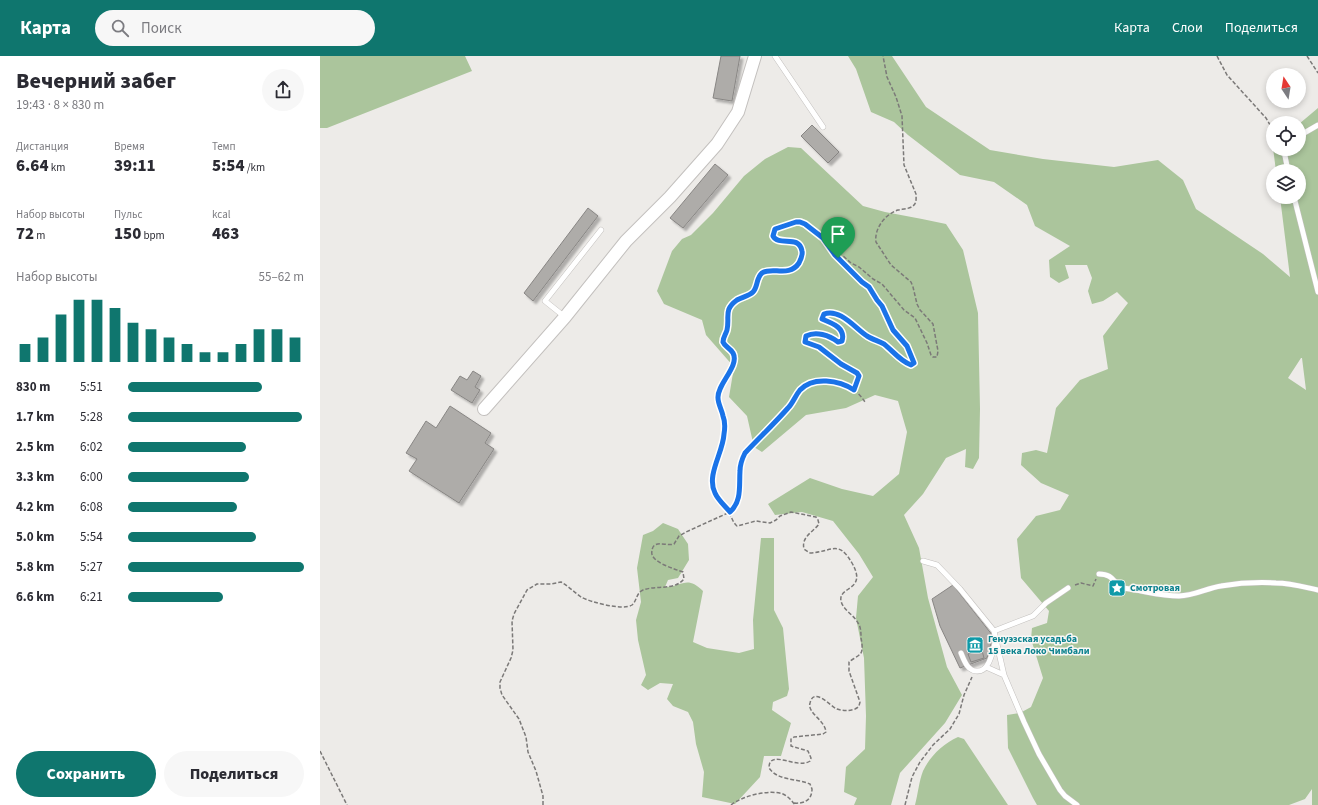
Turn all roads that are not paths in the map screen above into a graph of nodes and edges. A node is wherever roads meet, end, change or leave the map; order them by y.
1 (755, 56) edge
2 (775, 56) edge
3 (1318, 125) edge
4 (823, 127) dead end
5 (1306, 132) edge
6 (1296, 204) edge
7 (601, 230) dead end
8 (1318, 292) edge
9 (565, 317) junction
10 (484, 409) dead end
11 (924, 561) dead end
12 (1099, 574) road end
13 (1068, 588) road end
14 (1318, 590) edge
15 (994, 631) junction
16 (996, 638) junction
17 (961, 652) dead end
18 (986, 667) junction
19 (1004, 675) junction
20 (1077, 805) edge

1 - 9 street
2 - 4 lane
3 - 5 lane
6 - 8 lane
7 - 9 lane
9 - 10 street
11 - 15 lane
12 - 14 lane
13 - 15 lane
15 - 16 lane
16 - 18 lane
16 - 19 lane
17 - 18 lane
18 - 19 lane
19 - 20 lane

